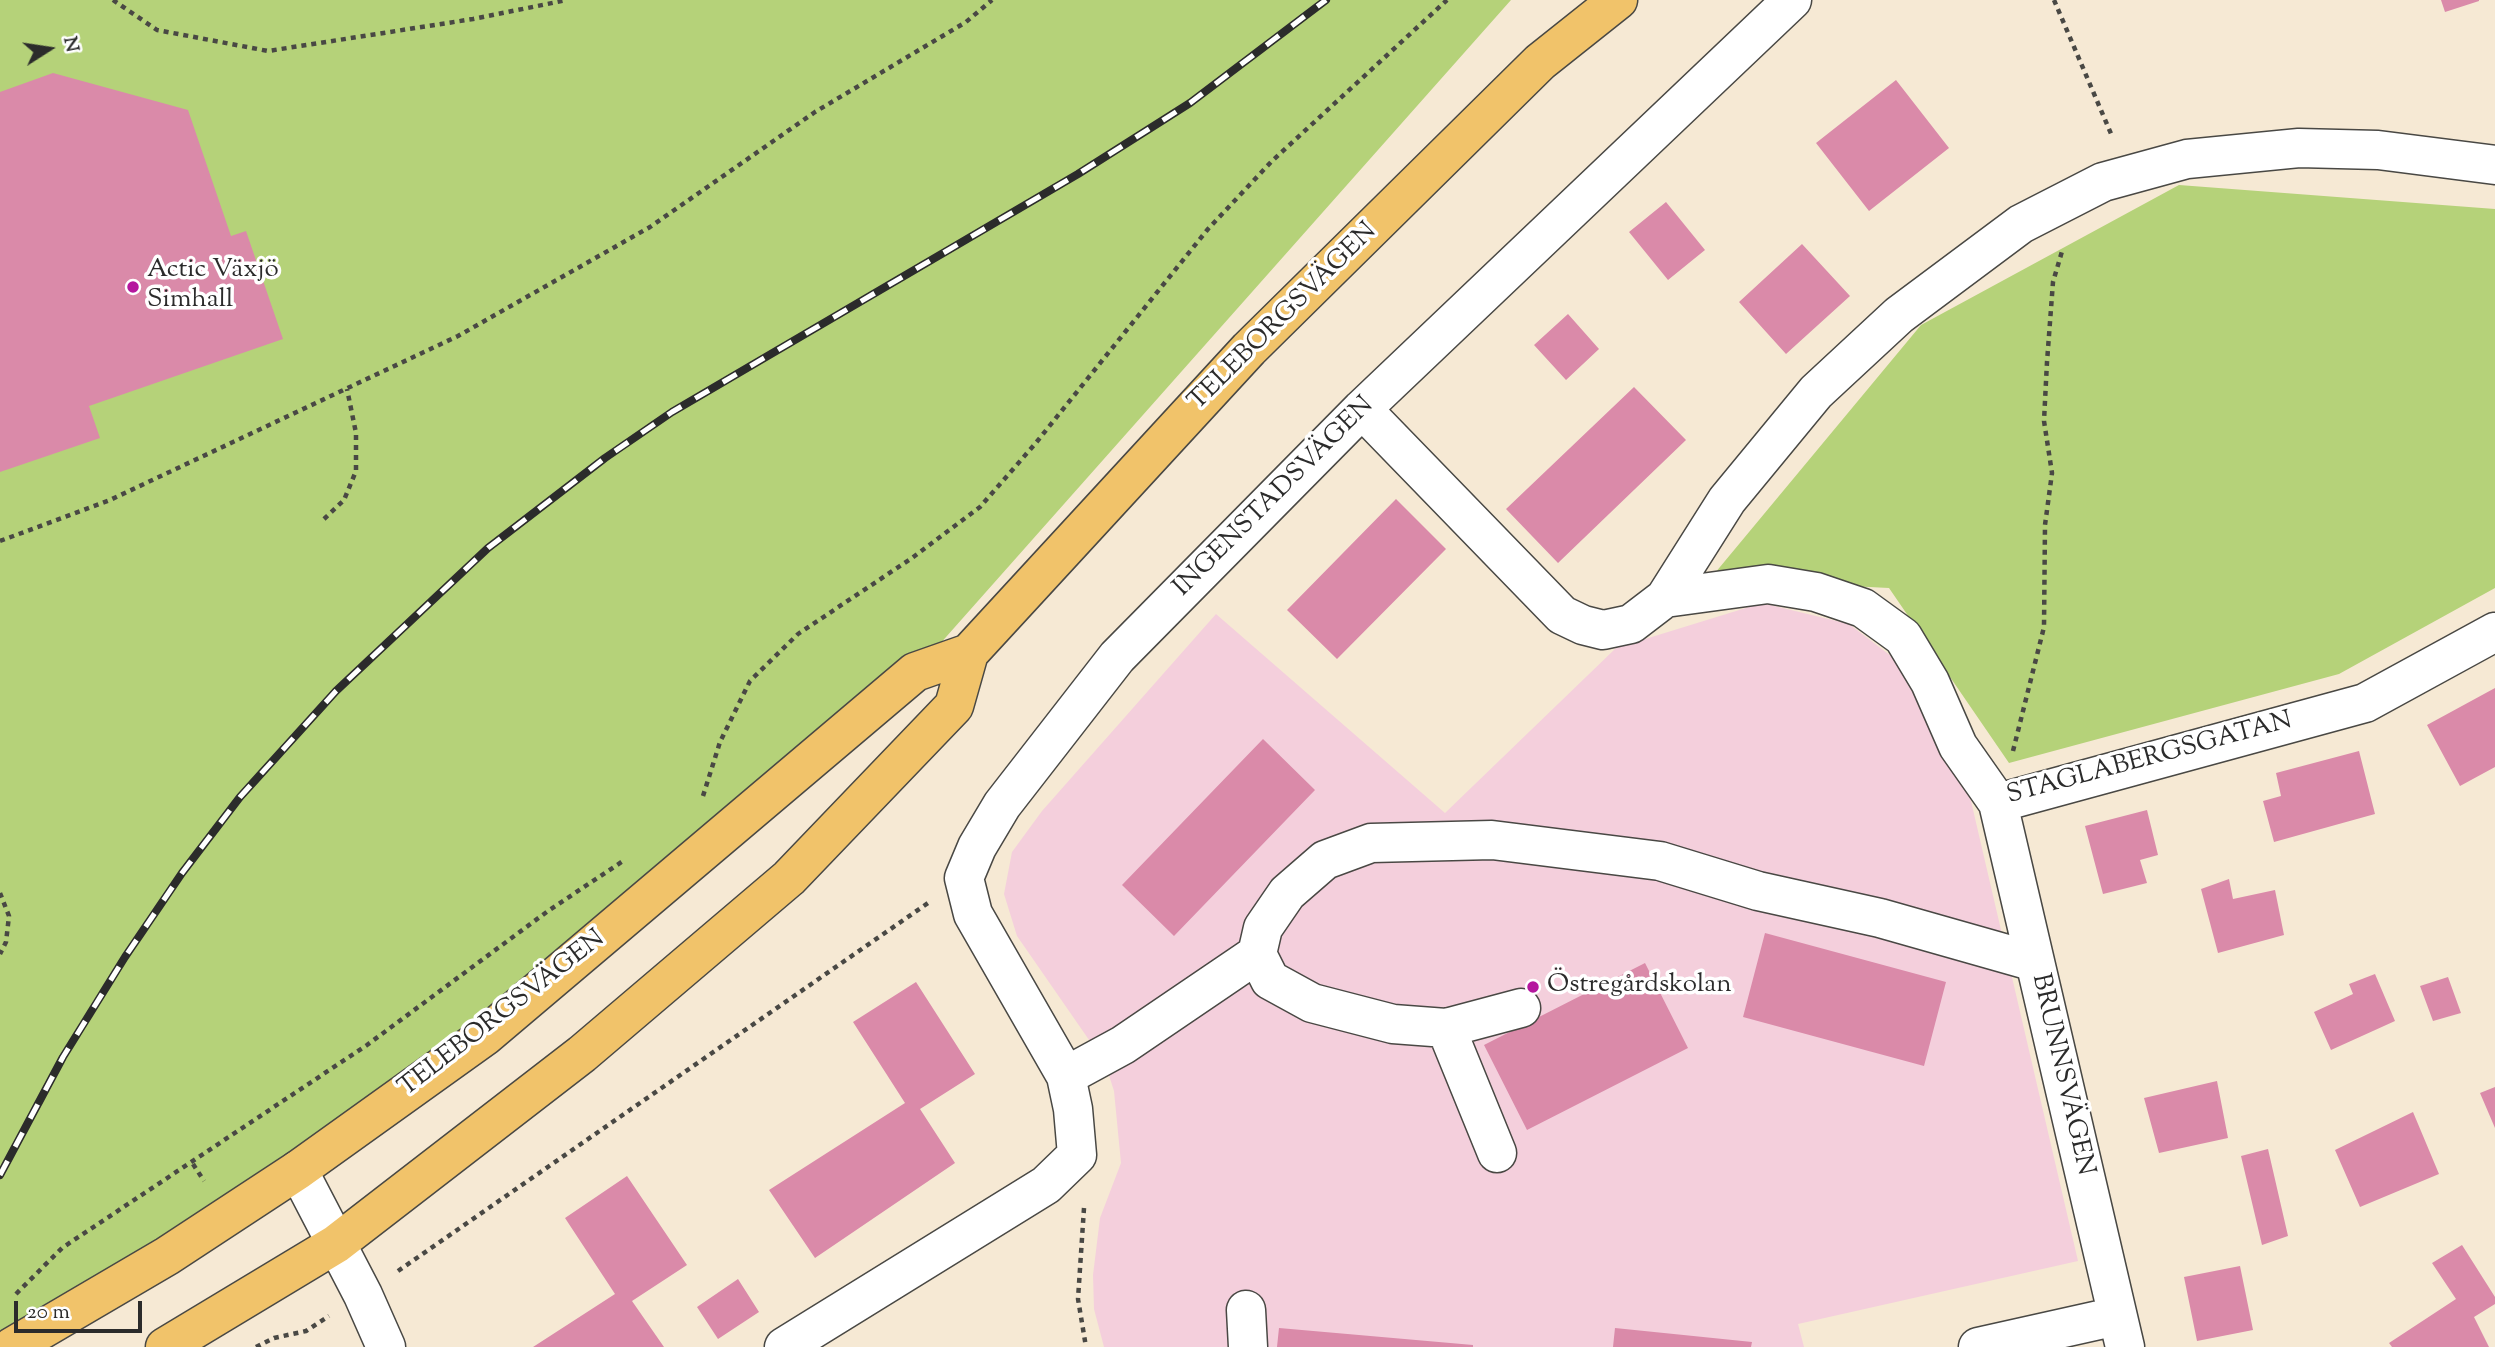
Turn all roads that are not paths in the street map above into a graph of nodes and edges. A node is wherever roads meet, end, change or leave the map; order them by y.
1 (1618, 0) edge
2 (1792, 0) edge
3 (2495, 165) edge
4 (1362, 409) junction
5 (1665, 598) junction
6 (2495, 632) edge
7 (969, 653) junction
8 (1998, 803) junction
9 (1257, 954) junction
10 (2035, 961) junction
11 (1521, 1008) dead end
12 (1446, 1028) junction
13 (1066, 1076) junction
14 (1497, 1153) dead end
15 (298, 1170) junction
16 (336, 1244) junction
17 (2121, 1331) edge
18 (12, 1347) edge
19 (164, 1347) edge
20 (386, 1347) edge
21 (784, 1347) edge
22 (1978, 1347) edge

1 - 7 main road, TELEBORGSVÄGEN
2 - 4 street, INGENSTADSVÄGEN
3 - 5 street
4 - 5 street, STAGLABERGSGATAN
4 - 13 street, INGENSTADSVÄGEN
5 - 8 street, STAGLABERGSGATAN
6 - 8 street, STAGLABERGSGATAN
7 - 15 main road, TELEBORGSVÄGEN
7 - 16 main road, TELEBORGSVÄGEN
8 - 10 street, BRUNNSVÄGEN
9 - 10 street
9 - 12 street
9 - 13 street
10 - 17 street, BRUNNSVÄGEN
11 - 12 street
12 - 14 street
13 - 21 street
15 - 16 street
15 - 18 main road, TELEBORGSVÄGEN
16 - 19 main road, TELEBORGSVÄGEN
16 - 20 street
17 - 22 street

